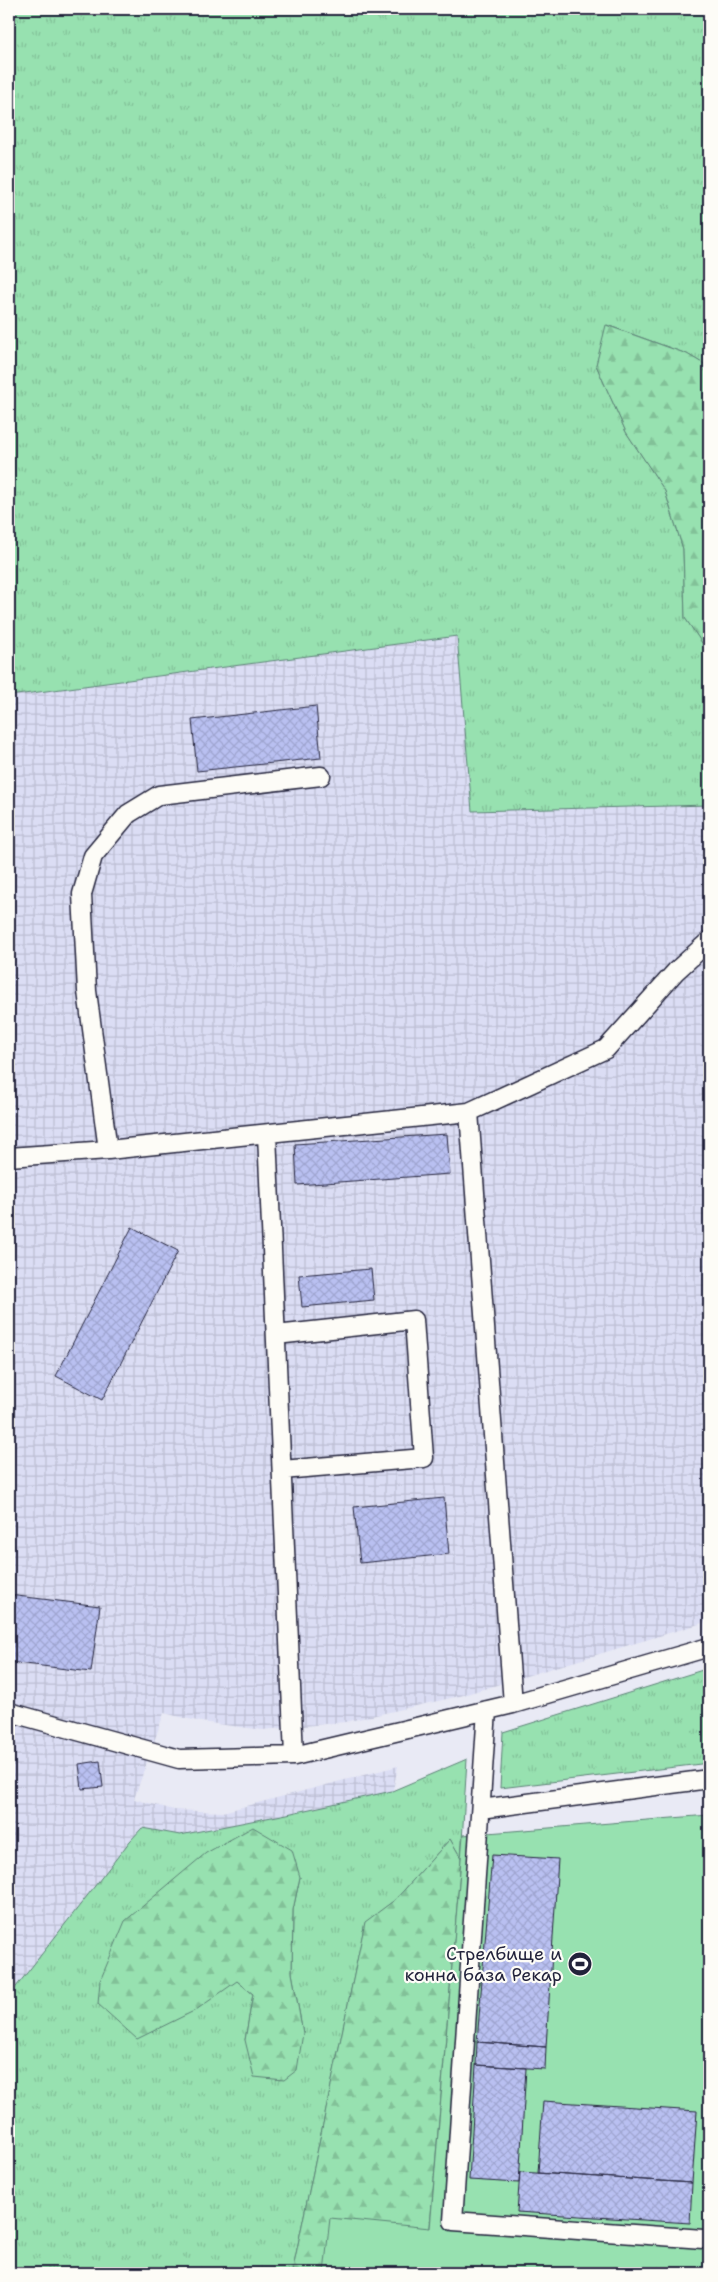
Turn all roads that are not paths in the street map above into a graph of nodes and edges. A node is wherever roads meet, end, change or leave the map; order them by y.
1 (321, 776) dead end
2 (709, 941) edge
3 (469, 1112) junction
4 (267, 1134) junction
5 (108, 1150) junction
6 (9, 1157) edge
7 (276, 1335) junction
8 (282, 1470) junction
9 (709, 1647) edge
10 (513, 1704) junction
11 (488, 1710) junction
12 (9, 1712) edge
13 (294, 1756) junction
14 (709, 1779) edge
15 (481, 1809) junction
16 (703, 2239) dead end

1 - 5 lane
2 - 3 lane
3 - 4 lane
3 - 10 lane
4 - 5 lane
4 - 7 lane
5 - 6 lane
7 - 8 lane
7 - 8 lane
8 - 13 lane
9 - 10 lane
10 - 11 lane
11 - 13 lane
11 - 15 lane
12 - 13 lane
14 - 15 lane
15 - 16 lane

